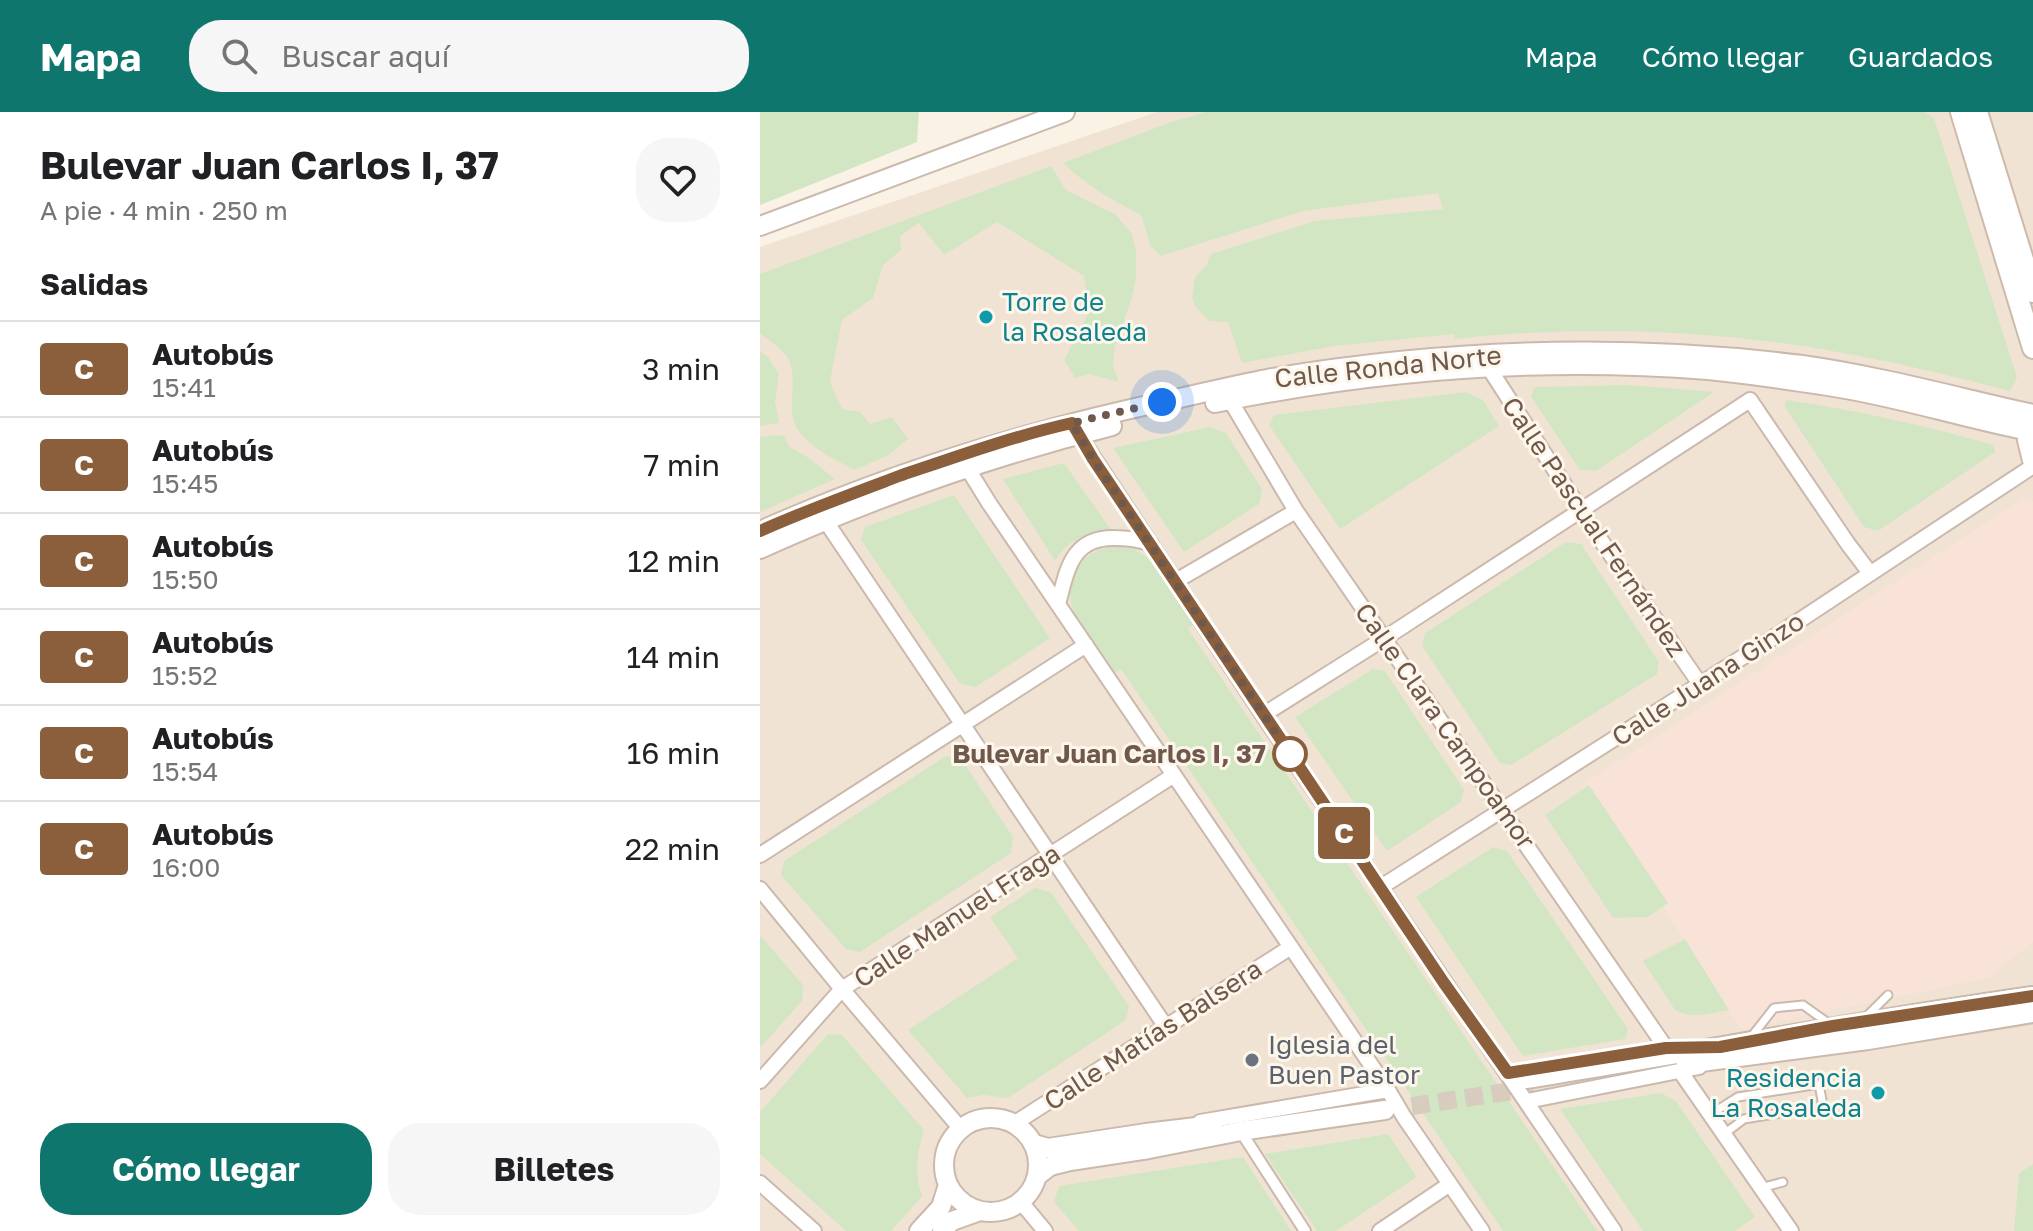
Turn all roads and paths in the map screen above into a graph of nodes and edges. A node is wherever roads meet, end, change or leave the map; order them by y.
1 (1065, 112) edge
2 (1961, 112) edge
3 (1977, 112) edge
4 (760, 226) edge
5 (2033, 292) edge
6 (2033, 348) edge
7 (1489, 368) junction
8 (1761, 377) junction
9 (1230, 400) junction
10 (1750, 400) junction
11 (2032, 421) edge
12 (1074, 429) junction
13 (2033, 463) edge
14 (968, 469) junction
15 (1296, 511) junction
16 (1581, 511) junction
17 (825, 520) junction
18 (760, 531) edge
19 (1151, 544) junction
20 (760, 549) edge
21 (1870, 573) junction
22 (1176, 581) junction
23 (1058, 604) junction
24 (1385, 638) junction
25 (1086, 645) junction
26 (1700, 684) junction
27 (1263, 715) junction
28 (962, 724) junction
29 (1174, 775) junction
30 (1503, 811) junction
31 (760, 855) edge
32 (1051, 855) junction
33 (1381, 887) junction
34 (760, 889) edge
35 (1291, 947) junction
36 (842, 989) junction
37 (1888, 995) dead end
38 (2033, 996) edge
39 (2033, 1013) edge
40 (1863, 1021) junction
41 (1833, 1026) junction
42 (1166, 1027) junction
43 (1747, 1041) junction
44 (1666, 1048) junction
45 (1724, 1053) junction
46 (1680, 1071) junction
47 (760, 1081) edge
48 (1524, 1085) junction
49 (1384, 1101) junction
50 (1710, 1114) junction
51 (1404, 1117) junction
52 (1015, 1123) junction
53 (960, 1128) junction
54 (1724, 1134) junction
55 (1245, 1138) junction
56 (1147, 1141) junction
57 (1034, 1144) junction
58 (1037, 1176) junction
59 (1783, 1182) dead end
60 (760, 1183) edge
61 (1450, 1184) junction
62 (948, 1185) junction
63 (1761, 1188) junction
64 (1021, 1202) junction
65 (980, 1211) junction
66 (814, 1231) edge
67 (919, 1231) edge
68 (942, 1231) edge
69 (1045, 1231) edge
70 (1305, 1231) edge
71 (1380, 1231) edge
72 (1482, 1231) edge
73 (1614, 1231) edge
74 (1791, 1231) edge

1 - 4 street
2 - 6 main road
3 - 5 main road
7 - 8 street, Calle Ronda Norte
7 - 9 street, Calle Ronda Norte
7 - 16 street, Calle Pascual Fernández
8 - 10 street
8 - 11 street, Calle Ronda Norte
9 - 12 street, Calle Ronda Norte
9 - 15 street, Calle Clara Campoamor
10 - 16 street
10 - 21 street
11 - 12 street, Calle Ronda Norte
11 - 13 main road
12 - 14 street, Calle Ronda Norte
12 - 18 street, Calle Ronda Norte
12 - 19 street
13 - 21 street, Calle Juana Ginzo
14 - 17 street, Calle Ronda Norte
14 - 23 street
15 - 22 street
15 - 24 street, Calle Clara Campoamor
16 - 24 street
16 - 26 street, Calle Pascual Fernández
17 - 20 street, Calle Ronda Norte
17 - 28 street
19 - 22 street
19 - 23 street
21 - 26 street, Calle Juana Ginzo
22 - 27 street
23 - 25 street
24 - 27 street
24 - 30 street, Calle Clara Campoamor
25 - 28 street
25 - 29 street
26 - 30 street, Calle Juana Ginzo
27 - 33 street
28 - 31 street
28 - 32 street
29 - 32 street, Calle Manuel Fraga
29 - 35 street
30 - 33 street, Calle Juana Ginzo
30 - 44 street, Calle Clara Campoamor
32 - 36 street, Calle Manuel Fraga
32 - 42 street
33 - 48 street
34 - 36 street
35 - 42 street, Calle Matías Balsera
35 - 49 street
36 - 47 street, Calle Manuel Fraga
36 - 53 street
37 - 40 lane
38 - 40 street
39 - 45 street
40 - 41 street
41 - 43 street
41 - 43 lane
42 - 52 street, Calle Matías Balsera
43 - 45 street
44 - 45 street
44 - 48 street
45 - 46 street
45 - 48 street
46 - 48 street
46 - 50 street
48 - 73 street
49 - 51 street
49 - 56 street
50 - 54 street
50 - 54 lane
51 - 55 street
51 - 61 street
52 - 53 street
52 - 57 street
53 - 62 street
54 - 63 street
55 - 56 street
55 - 70 street
56 - 57 street
56 - 58 street
57 - 58 street
58 - 64 street
59 - 63 lane
60 - 66 street
61 - 71 street
61 - 72 street
62 - 65 street
62 - 67 street
63 - 74 street
64 - 65 street
64 - 69 street
65 - 68 street

